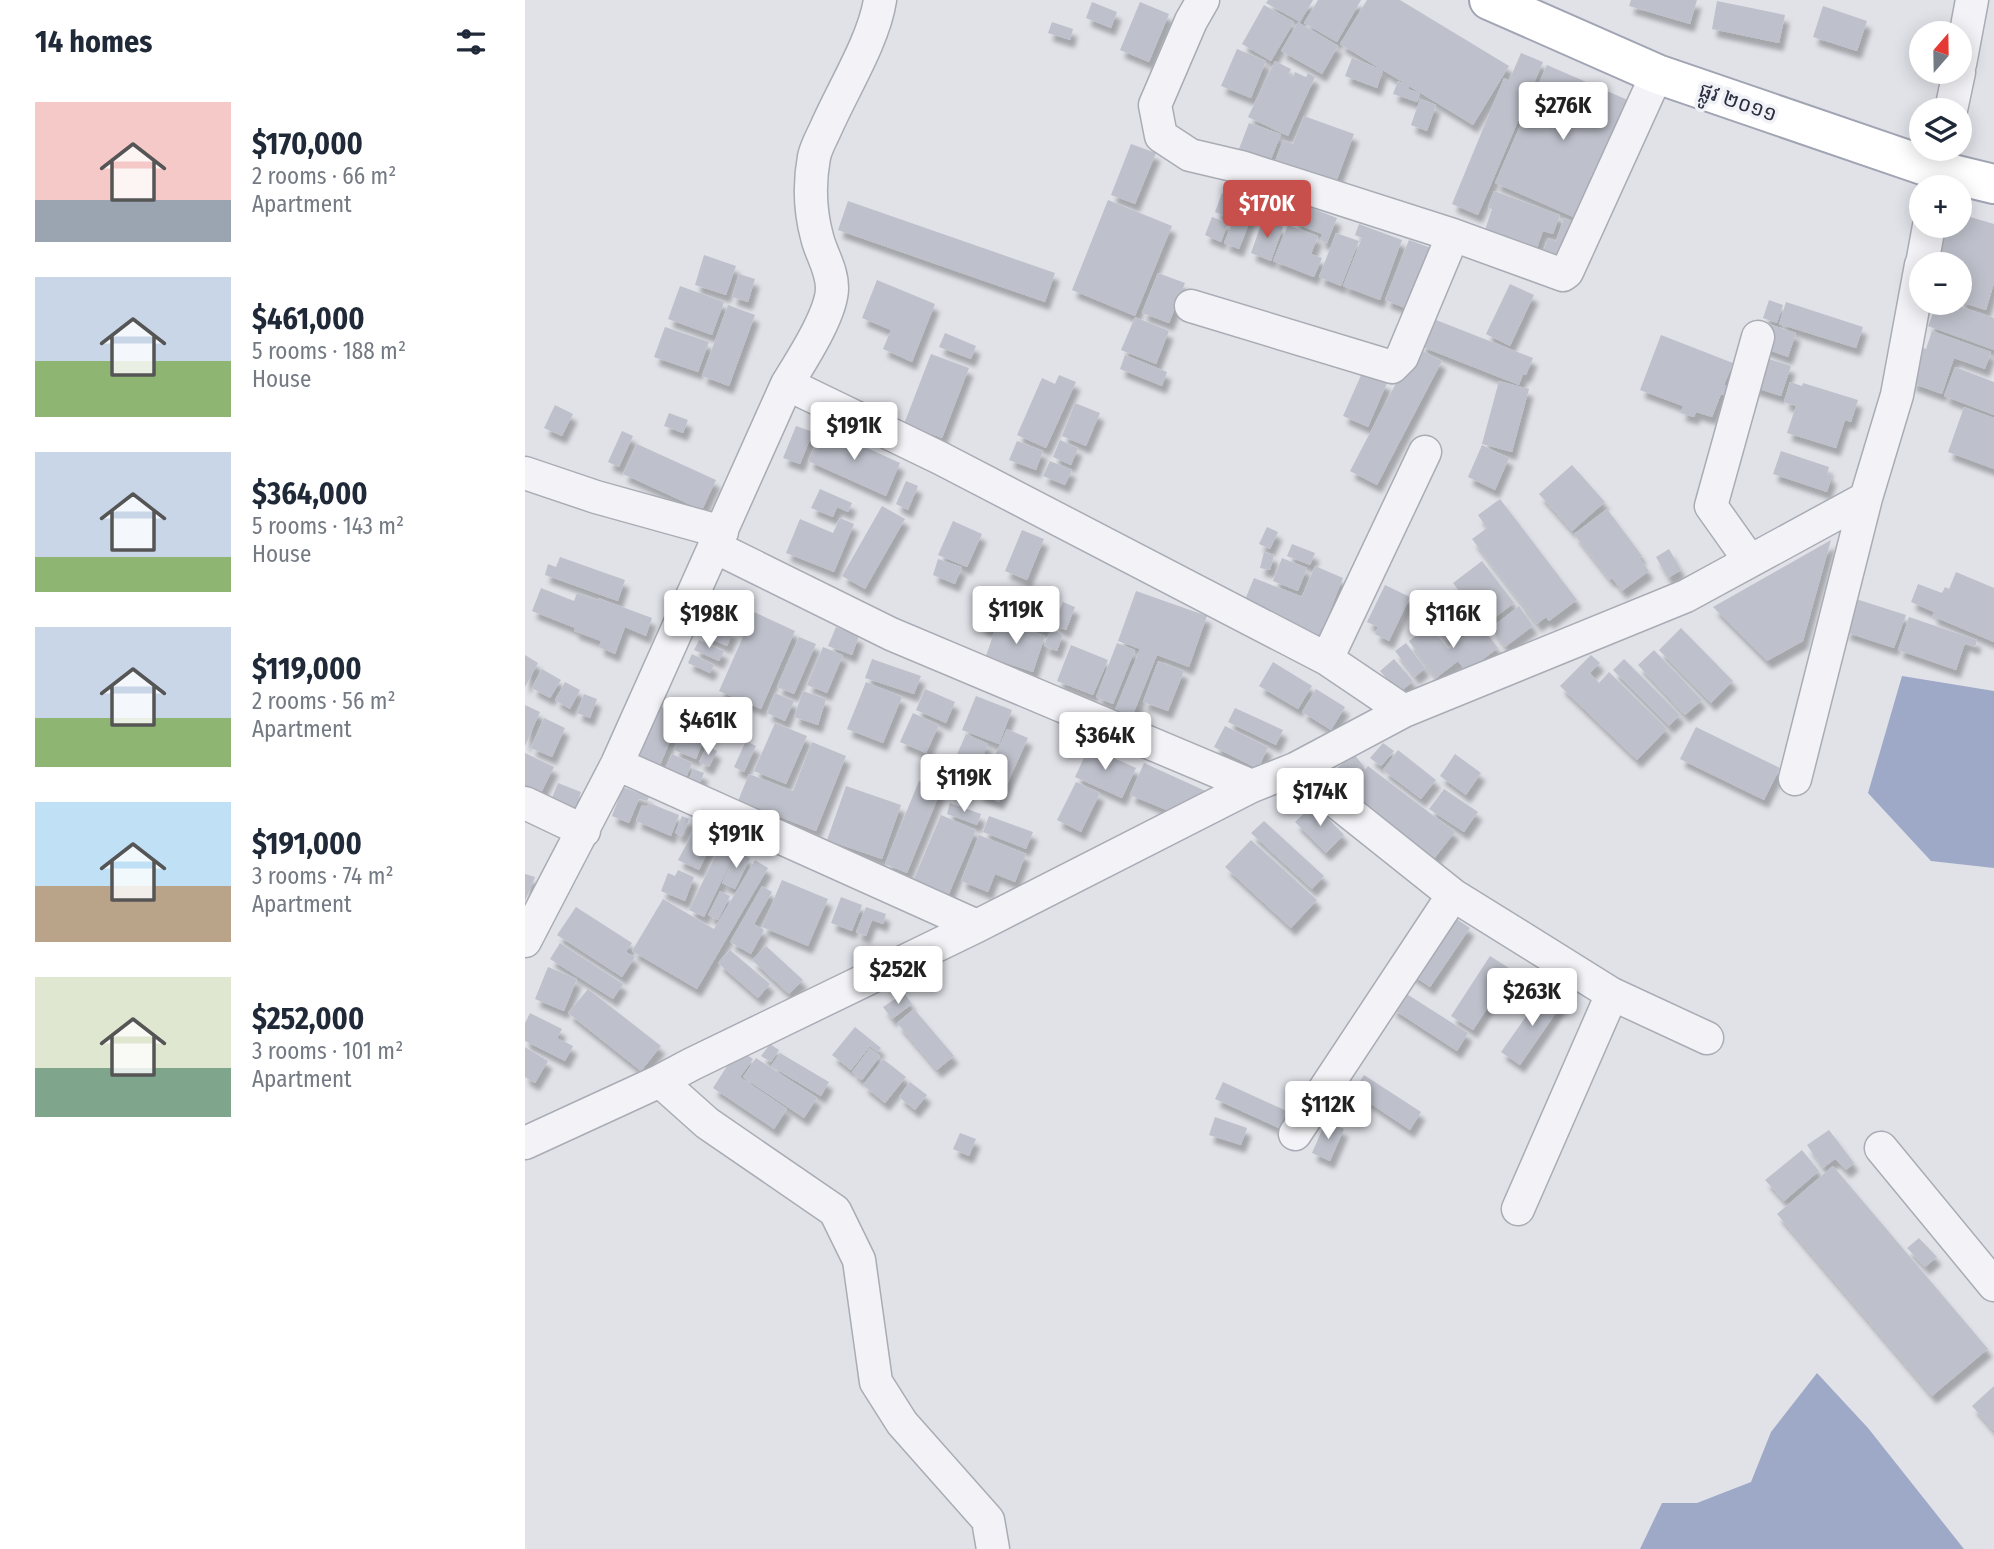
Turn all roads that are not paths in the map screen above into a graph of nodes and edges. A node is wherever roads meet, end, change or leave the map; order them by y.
1 (880, 0) edge
2 (1203, 0) edge
3 (1489, 0) edge
4 (1657, 74) junction
5 (1940, 169) edge
6 (1994, 184) edge
7 (1453, 235) junction
8 (1191, 306) dead end
9 (1912, 315) edge
10 (1758, 337) dead end
11 (787, 384) junction
12 (1425, 452) dead end
13 (525, 473) edge
14 (1866, 498) junction
15 (718, 539) junction
16 (1750, 561) junction
17 (1327, 659) junction
18 (1404, 711) junction
19 (617, 764) junction
20 (1295, 769) junction
21 (1795, 779) dead end
22 (1252, 786) junction
23 (525, 803) edge
24 (584, 831) junction
25 (1454, 895) junction
26 (977, 926) junction
27 (525, 941) edge
28 (1612, 994) junction
29 (1707, 1038) dead end
30 (660, 1082) junction
31 (1295, 1134) dead end
32 (525, 1143) edge
33 (1881, 1149) dead end
34 (1518, 1209) dead end
35 (1994, 1285) edge
36 (993, 1549) edge

1 - 11 street
2 - 7 street
3 - 4 main road, ផ្លូវ ២០១១
4 - 5 main road, ផ្លូវ ២០១១
4 - 7 street
5 - 6 main road, ផ្លូវ ២០១១
7 - 8 street
9 - 14 street
10 - 16 street
11 - 15 street
11 - 17 street
12 - 17 street
13 - 15 street
14 - 16 street
14 - 21 street
15 - 19 street
15 - 22 street
16 - 18 street
17 - 18 street
18 - 20 street
19 - 24 street
19 - 26 street
20 - 22 street
20 - 25 street
22 - 26 street
23 - 24 street
24 - 27 street
25 - 28 street
25 - 31 street
26 - 30 street
28 - 29 street
28 - 34 street
30 - 32 street
30 - 36 street
33 - 35 street

